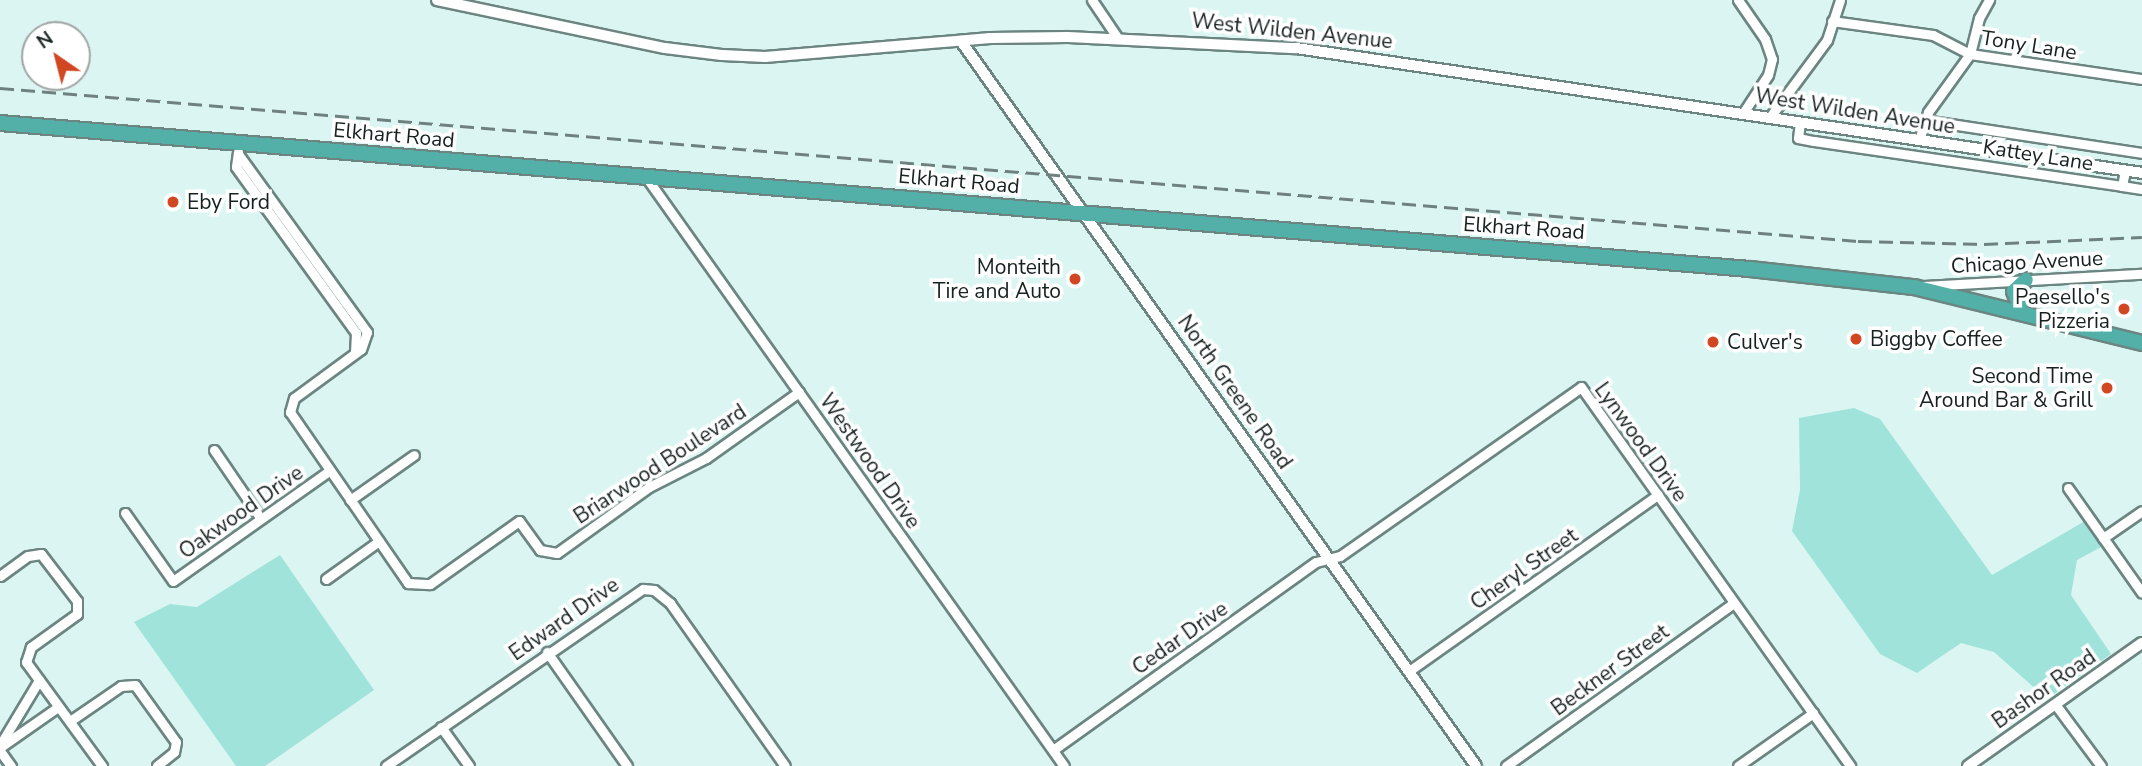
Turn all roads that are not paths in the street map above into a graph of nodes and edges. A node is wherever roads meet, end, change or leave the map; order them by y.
1 (437, 0) edge
2 (1092, 0) edge
3 (1738, 0) edge
4 (1840, 0) edge
5 (1989, 0) edge
6 (1832, 22) junction
7 (1118, 37) junction
8 (961, 41) junction
9 (1970, 54) junction
10 (2142, 79) edge
11 (1743, 113) junction
12 (1770, 117) junction
13 (1924, 120) junction
14 (1800, 122) junction
15 (0, 123) edge
16 (1919, 140) junction
17 (1960, 146) junction
18 (238, 148) junction
19 (2142, 153) edge
20 (1958, 160) junction
21 (2125, 171) junction
22 (2142, 173) edge
23 (646, 177) junction
24 (2122, 186) junction
25 (2142, 189) edge
26 (1083, 212) junction
27 (2142, 274) edge
28 (2026, 279) junction
29 (1914, 287) junction
30 (2021, 312) junction
31 (2142, 343) edge
32 (799, 392) junction
33 (214, 450) dead end
34 (414, 455) dead end
35 (329, 471) junction
36 (2068, 488) dead end
37 (1658, 495) junction
38 (349, 500) junction
39 (2142, 511) edge
40 (125, 513) dead end
41 (261, 519) junction
42 (2103, 538) junction
43 (379, 541) junction
44 (1330, 559) junction
45 (0, 576) edge
46 (326, 579) dead end
47 (2142, 593) edge
48 (1734, 603) junction
49 (2142, 643) edge
50 (547, 652) junction
51 (1409, 671) junction
52 (39, 680) junction
53 (2056, 704) junction
54 (58, 707) junction
55 (1813, 713) junction
56 (70, 721) junction
57 (441, 727) junction
58 (0, 748) edge
59 (1053, 750) junction
60 (10, 766) edge
61 (102, 766) edge
62 (157, 766) edge
63 (386, 766) edge
64 (469, 766) edge
65 (627, 766) edge
66 (785, 766) edge
67 (1064, 766) edge
68 (1476, 766) edge
69 (1506, 766) edge
70 (1738, 766) edge
71 (1850, 766) edge
72 (1968, 766) edge
73 (2101, 766) edge

1 - 8 street, West Wilden Avenue
2 - 7 street
3 - 11 street
4 - 6 street
5 - 9 street
6 - 9 street, Tony Lane
6 - 12 street
7 - 8 street, West Wilden Avenue
7 - 11 street, West Wilden Avenue
8 - 26 street, North Greene Road
9 - 10 street, Tony Lane
9 - 13 street
11 - 12 street, West Wilden Avenue
12 - 14 street, West Wilden Avenue
13 - 16 street
13 - 19 street
14 - 16 street, West Wilden Avenue
14 - 20 street, Kattey Lane
15 - 18 highway, Elkhart Road
16 - 17 street, West Wilden Avenue
17 - 20 street
17 - 21 street, West Wilden Avenue
18 - 23 highway, Elkhart Road
18 - 35 street, Briarwood Boulevard
20 - 24 street, Kattey Lane
21 - 22 street, West Wilden Avenue
21 - 24 street
23 - 26 highway, Elkhart Road
23 - 32 street, Westwood Drive
24 - 25 street, Kattey Lane
26 - 29 highway, Elkhart Road
26 - 44 street, North Greene Road
27 - 28 street, Chicago Avenue
28 - 29 street, Chicago Avenue
28 - 30 highway
29 - 30 highway, Elkhart Road
30 - 31 highway, Elkhart Road
32 - 43 street, Briarwood Boulevard
32 - 59 street, Westwood Drive
33 - 41 street
34 - 38 street
35 - 38 street, Briarwood Boulevard
35 - 41 street, Oakwood Drive
36 - 42 street
37 - 44 street, Lynwood Drive
37 - 48 street, Lynwood Drive
37 - 51 street, Cheryl Street
38 - 43 street, Briarwood Boulevard
39 - 42 street
40 - 41 street, Oakwood Drive
42 - 47 street
43 - 46 street
44 - 51 street, North Greene Road
44 - 59 street, Cedar Drive
45 - 52 street
48 - 55 street, Lynwood Drive
48 - 69 street, Beckner Street
49 - 53 street, Bashor Road
50 - 57 street, Edward Drive
50 - 65 street
50 - 66 street, Edward Drive
51 - 68 street, North Greene Road
52 - 54 street
52 - 58 street
53 - 72 street, Bashor Road
53 - 73 street
54 - 56 street
54 - 58 street
55 - 70 street
55 - 71 street, Lynwood Drive
56 - 61 street
56 - 62 street
57 - 63 street, Edward Drive
57 - 64 street
58 - 60 street
59 - 67 street, Westwood Drive

